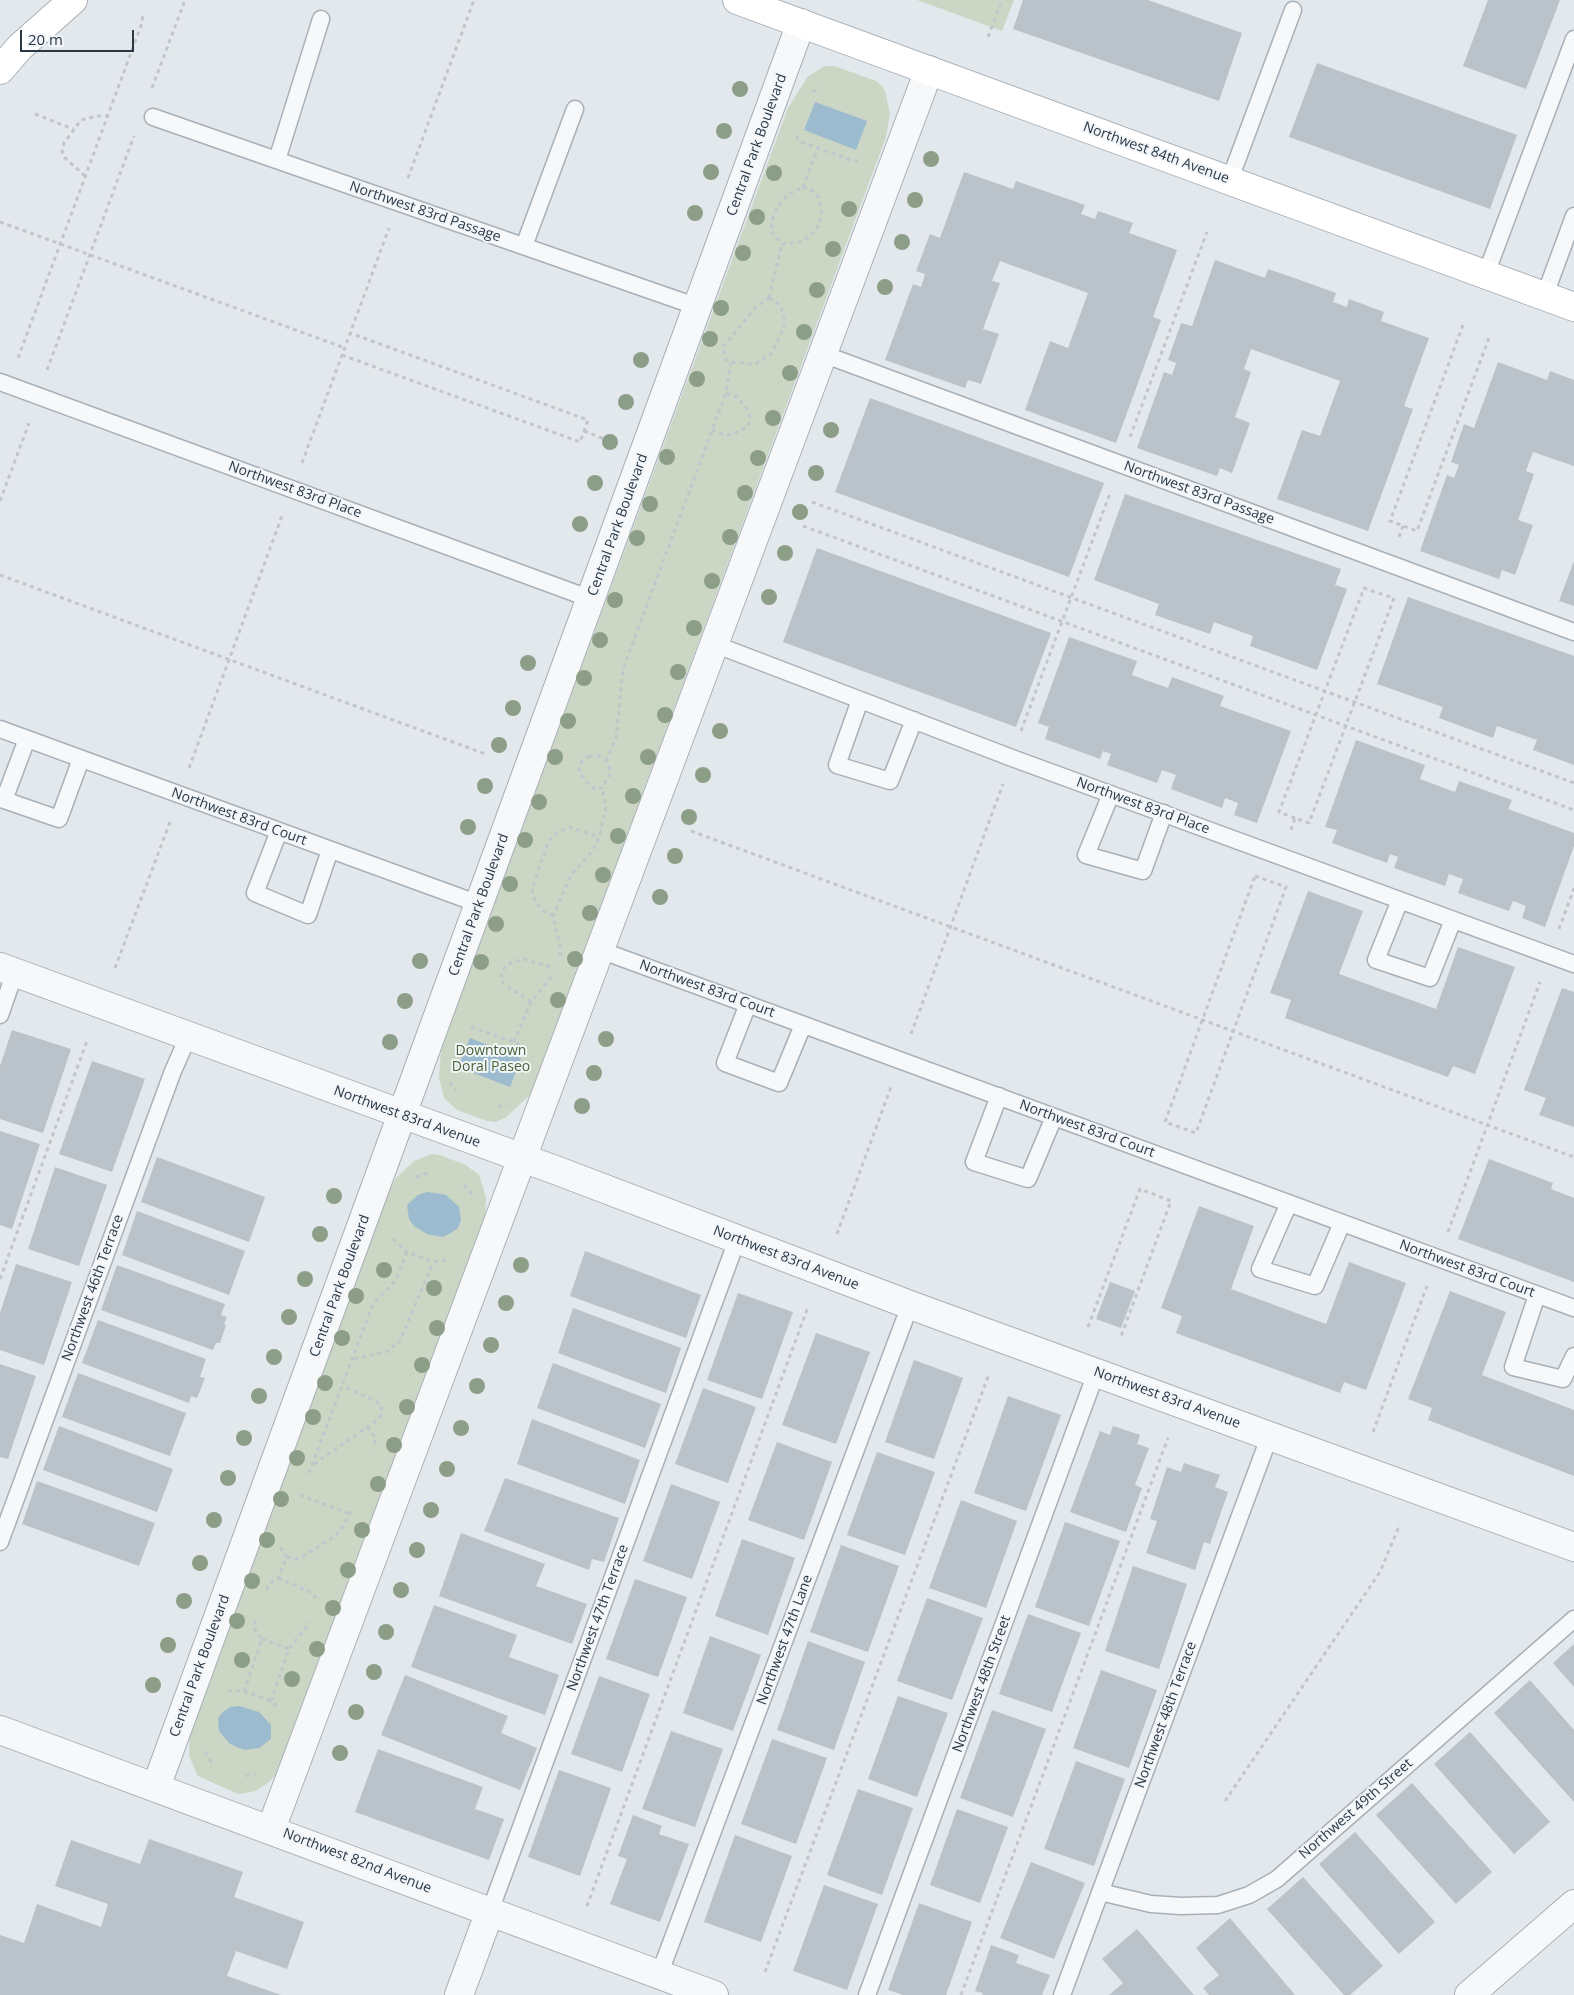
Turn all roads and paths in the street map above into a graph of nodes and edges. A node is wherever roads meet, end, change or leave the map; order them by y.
1 (73, 0) edge
2 (185, 0) edge
3 (474, 0) edge
4 (737, 0) edge
5 (1002, 0) edge
6 (1293, 10) dead end
7 (143, 13) dead end
8 (321, 19) dead end
9 (801, 23) junction
10 (988, 37) dead end
11 (1574, 38) edge
12 (0, 70) edge
13 (929, 70) junction
14 (820, 89) dead end
15 (151, 91) dead end
16 (806, 99) dead end
17 (575, 109) dead end
18 (35, 114) dead end
19 (108, 116) junction
20 (154, 117) dead end
21 (795, 127) dead end
22 (137, 128) dead end
23 (73, 129) junction
24 (818, 148) junction
25 (865, 154) dead end
26 (277, 160) junction
27 (85, 176) junction
28 (1230, 180) junction
29 (406, 184) dead end
30 (803, 187) junction
31 (1574, 216) edge
32 (0, 222) edge
33 (390, 226) dead end
34 (1207, 232) dead end
35 (61, 244) junction
36 (782, 244) junction
37 (524, 246) junction
38 (90, 255) junction
39 (1486, 274) junction
40 (1545, 295) junction
41 (769, 298) junction
42 (1574, 306) edge
43 (698, 307) junction
44 (1463, 325) dead end
45 (350, 332) junction
46 (1490, 334) dead end
47 (345, 348) junction
48 (823, 354) junction
49 (342, 355) junction
50 (18, 359) dead end
51 (731, 362) junction
52 (44, 380) dead end
53 (0, 382) edge
54 (726, 393) junction
55 (30, 420) dead end
56 (712, 430) junction
57 (584, 431) junction
58 (604, 439) dead end
59 (1127, 446) dead end
60 (302, 464) dead end
61 (1112, 488) dead end
62 (0, 501) edge
63 (812, 502) dead end
64 (282, 515) dead end
65 (803, 526) dead end
66 (0, 575) edge
67 (1380, 586) dead end
68 (1378, 593) junction
69 (1071, 598) junction
70 (591, 599) junction
71 (1063, 621) junction
72 (1574, 632) edge
73 (714, 644) junction
74 (229, 660) junction
75 (1324, 691) junction
76 (860, 700) junction
77 (1354, 702) junction
78 (1316, 715) junction
79 (914, 720) junction
80 (1346, 726) junction
81 (0, 729) edge
82 (1019, 737) dead end
83 (27, 739) junction
84 (488, 755) dead end
85 (81, 759) junction
86 (606, 761) junction
87 (188, 770) dead end
88 (1004, 781) dead end
89 (1574, 783) edge
90 (602, 788) junction
91 (1111, 794) junction
92 (1574, 810) edge
93 (1164, 813) junction
94 (1295, 818) junction
95 (170, 821) dead end
96 (279, 831) junction
97 (691, 831) dead end
98 (1290, 832) dead end
99 (599, 837) junction
100 (330, 850) junction
101 (1574, 888) edge
102 (1400, 900) junction
103 (479, 904) junction
104 (553, 916) junction
105 (1453, 920) junction
106 (950, 927) junction
107 (1556, 937) dead end
108 (600, 950) junction
109 (1574, 964) edge
110 (115, 968) dead end
111 (555, 968) junction
112 (8, 969) edge
113 (1541, 979) dead end
114 (531, 1002) junction
115 (748, 1004) junction
116 (0, 1015) edge
117 (1202, 1020) junction
118 (803, 1024) junction
119 (463, 1030) dead end
120 (1234, 1031) junction
121 (189, 1035) junction
122 (87, 1041) dead end
123 (514, 1042) junction
124 (907, 1043) dead end
125 (531, 1057) dead end
126 (448, 1076) dead end
127 (894, 1077) dead end
128 (456, 1090) dead end
129 (999, 1096) junction
130 (513, 1098) dead end
131 (498, 1107) dead end
132 (402, 1115) junction
133 (1054, 1116) junction
134 (1487, 1126) junction
135 (1574, 1158) edge
136 (522, 1159) junction
137 (430, 1172) dead end
138 (411, 1180) dead end
139 (464, 1184) dead end
140 (475, 1198) dead end
141 (1289, 1203) junction
142 (1342, 1223) junction
143 (389, 1231) dead end
144 (1448, 1233) dead end
145 (837, 1234) dead end
146 (736, 1240) junction
147 (407, 1252) junction
148 (450, 1259) dead end
149 (433, 1262) junction
150 (1431, 1276) dead end
151 (0, 1279) edge
152 (1537, 1295) junction
153 (910, 1305) junction
154 (808, 1307) dead end
155 (1574, 1308) edge
156 (1088, 1327) dead end
157 (1120, 1339) dead end
158 (1574, 1356) edge
159 (353, 1359) junction
160 (1096, 1373) junction
161 (989, 1374) dead end
162 (343, 1386) junction
163 (367, 1427) junction
164 (1373, 1432) dead end
165 (1270, 1435) junction
166 (1168, 1438) dead end
167 (372, 1455) dead end
168 (313, 1465) junction
169 (306, 1480) dead end
170 (303, 1488) dead end
171 (300, 1495) junction
172 (297, 1503) dead end
173 (353, 1506) dead end
174 (350, 1514) junction
175 (1400, 1524) dead end
176 (0, 1542) edge
177 (281, 1542) dead end
178 (1574, 1547) edge
179 (287, 1557) junction
180 (278, 1578) junction
181 (265, 1595) dead end
182 (320, 1606) dead end
183 (258, 1612) dead end
184 (1574, 1619) edge
185 (311, 1621) dead end
186 (262, 1638) junction
187 (289, 1649) junction
188 (244, 1691) junction
189 (224, 1692) dead end
190 (270, 1701) junction
191 (284, 1712) dead end
192 (0, 1730) edge
193 (203, 1750) dead end
194 (212, 1763) dead end
195 (261, 1771) dead end
196 (246, 1776) dead end
197 (156, 1787) junction
198 (1225, 1801) dead end
199 (271, 1829) junction
200 (1100, 1892) junction
201 (1574, 1904) edge
202 (588, 1906) dead end
203 (490, 1911) junction
204 (766, 1972) dead end
205 (659, 1975) junction
206 (459, 1995) edge
207 (714, 1995) edge
208 (867, 1995) edge
209 (962, 1995) edge
210 (1062, 1995) edge
211 (1469, 1995) edge

1 - 12 street
2 - 15 path
3 - 29 path
4 - 9 street, Northwest 84th Avenue
5 - 10 path
6 - 28 lane
7 - 19 path
8 - 26 lane
9 - 13 street, Northwest 84th Avenue
9 - 43 street, Central Park Boulevard
11 - 39 lane
13 - 28 street, Northwest 84th Avenue
13 - 48 street
14 - 16 path
17 - 37 lane
18 - 23 path
19 - 23 path
19 - 27 path
20 - 26 lane, Northwest 83rd Passage
21 - 24 path
22 - 38 path
23 - 27 path
24 - 25 path
24 - 30 path
26 - 37 lane, Northwest 83rd Passage
27 - 35 path
28 - 39 street, Northwest 84th Avenue
30 - 36 path
30 - 36 path
31 - 40 lane
32 - 35 path
33 - 45 path
34 - 59 path
35 - 38 path
35 - 50 path
36 - 41 path
37 - 43 lane, Northwest 83rd Passage
38 - 47 path
38 - 52 path
39 - 40 street, Northwest 84th Avenue
40 - 42 street, Northwest 84th Avenue
41 - 51 path
41 - 51 path
43 - 70 street, Central Park Boulevard
44 - 46 path
45 - 47 path
45 - 57 path
47 - 49 path
48 - 72 lane, Northwest 83rd Passage
48 - 73 street
49 - 57 path
49 - 60 path
51 - 54 path
53 - 70 lane, Northwest 83rd Place
54 - 56 path
54 - 56 path
55 - 62 path
56 - 86 path
57 - 58 path
61 - 69 path
63 - 69 path
64 - 74 path
65 - 71 path
66 - 74 path
67 - 68 path
68 - 75 path
68 - 77 path
69 - 71 path
69 - 75 path
70 - 103 street, Central Park Boulevard
71 - 78 path
71 - 82 path
73 - 76 lane, Northwest 83rd Place
73 - 108 street
74 - 84 path
74 - 87 path
75 - 77 path
75 - 78 path
76 - 79 lane, Northwest 83rd Place
76 - 79 lane
77 - 80 path
77 - 89 path
78 - 80 path
78 - 94 path
79 - 91 lane, Northwest 83rd Place
80 - 92 path
80 - 94 path
81 - 83 lane, Northwest 83rd Court
83 - 85 lane, Northwest 83rd Court
83 - 85 lane
85 - 96 lane, Northwest 83rd Court
86 - 90 path
86 - 90 path
88 - 106 path
90 - 99 path
91 - 93 lane, Northwest 83rd Place
91 - 93 lane
93 - 102 lane, Northwest 83rd Place
94 - 98 path
95 - 110 path
96 - 100 lane, Northwest 83rd Court
96 - 100 lane
97 - 106 path
99 - 104 path
99 - 104 path
100 - 103 lane, Northwest 83rd Court
101 - 107 path
102 - 105 lane, Northwest 83rd Place
102 - 105 lane
103 - 132 street, Central Park Boulevard
104 - 111 path
105 - 109 lane, Northwest 83rd Place
106 - 117 path
106 - 124 path
108 - 115 lane, Northwest 83rd Court
108 - 136 street
111 - 114 path
111 - 114 path
112 - 116 lane
112 - 121 street, Northwest 83rd Avenue
113 - 134 path
114 - 123 path
115 - 118 lane, Northwest 83rd Court
115 - 118 lane
117 - 120 path
117 - 120 path
117 - 120 path
118 - 129 lane, Northwest 83rd Court
119 - 123 path
120 - 134 path
121 - 132 street, Northwest 83rd Avenue
121 - 176 lane, Northwest 46th Terrace
122 - 151 path
123 - 125 path
126 - 128 path
127 - 145 path
129 - 133 lane, Northwest 83rd Court
129 - 133 lane
130 - 131 path
132 - 136 street, Northwest 83rd Avenue
132 - 197 street, Central Park Boulevard
133 - 141 lane, Northwest 83rd Court
134 - 135 path
134 - 144 path
136 - 146 street, Northwest 83rd Avenue
136 - 199 street
137 - 138 path
139 - 140 path
141 - 142 lane, Northwest 83rd Court
141 - 142 lane
142 - 152 lane, Northwest 83rd Court
143 - 147 path
146 - 153 street, Northwest 83rd Avenue
146 - 203 lane, Northwest 47th Terrace
147 - 149 path
147 - 159 path
148 - 149 path
149 - 159 path
150 - 164 path
152 - 155 lane, Northwest 83rd Court
152 - 158 lane
153 - 160 street, Northwest 83rd Avenue
153 - 205 lane, Northwest 47th Lane
154 - 202 path
156 - 157 path
159 - 162 path
160 - 165 street, Northwest 83rd Avenue
160 - 208 lane, Northwest 48th Street
161 - 204 path
162 - 163 path
162 - 168 path
163 - 167 path
163 - 168 path
165 - 178 street, Northwest 83rd Avenue
165 - 200 lane, Northwest 48th Terrace
166 - 209 path
168 - 169 path
170 - 171 path
171 - 172 path
171 - 174 path
173 - 174 path
174 - 179 path
175 - 198 path
177 - 179 path
179 - 180 path
180 - 181 path
180 - 182 path
183 - 186 path
184 - 200 lane, Northwest 49th Street
185 - 187 path
186 - 187 path
186 - 188 path
187 - 190 path
188 - 189 path
188 - 190 path
190 - 191 path
192 - 197 street, Northwest 82nd Avenue
193 - 194 path
195 - 196 path
197 - 199 street, Northwest 82nd Avenue
199 - 203 street, Northwest 82nd Avenue
200 - 210 lane, Northwest 48th Terrace
201 - 211 street
203 - 205 street, Northwest 82nd Avenue
203 - 206 street, Northwest 47th Terrace
205 - 207 street, Northwest 82nd Avenue

